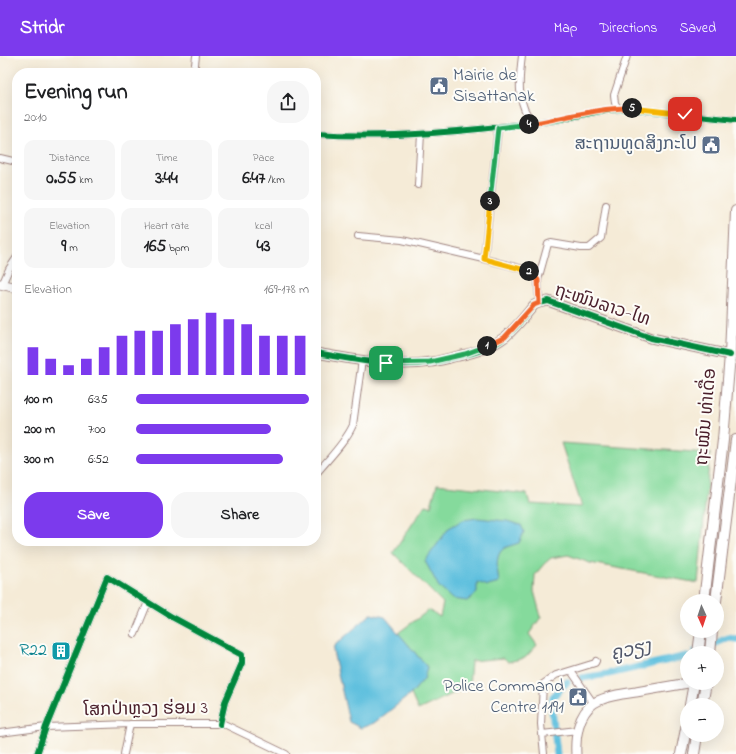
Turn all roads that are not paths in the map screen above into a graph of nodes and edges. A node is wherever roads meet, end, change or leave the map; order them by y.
1 (196, 56) edge
2 (522, 56) edge
3 (627, 56) edge
4 (195, 68) edge
5 (618, 108) junction
6 (736, 120) edge
7 (534, 123) junction
8 (498, 128) junction
9 (321, 134) edge
10 (421, 134) junction
11 (0, 158) edge
12 (12, 161) edge
13 (418, 185) dead end
14 (606, 205) dead end
15 (736, 211) edge
16 (358, 236) dead end
17 (484, 259) junction
18 (12, 264) edge
19 (538, 280) junction
20 (1, 285) edge
21 (12, 287) edge
22 (539, 303) junction
23 (321, 354) edge
24 (733, 355) edge
25 (362, 360) junction
26 (736, 440) edge
27 (321, 468) edge
28 (705, 594) edge
29 (717, 594) edge
30 (148, 602) junction
31 (135, 634) dead end
32 (596, 661) dead end
33 (570, 670) junction
34 (680, 684) edge
35 (594, 704) junction
36 (130, 724) junction
37 (220, 724) junction
38 (46, 727) junction
39 (575, 730) junction
40 (0, 733) edge
41 (545, 734) junction
42 (683, 742) edge
43 (696, 742) edge
44 (36, 754) edge
45 (124, 754) edge
46 (286, 754) edge
47 (544, 754) edge
48 (576, 754) edge
49 (681, 754) edge
50 (694, 754) edge

1 - 4 street
2 - 7 street
3 - 5 street
5 - 6 street
5 - 7 street
7 - 8 street
8 - 10 street
8 - 17 street
9 - 10 street
10 - 13 street
11 - 12 street
14 - 19 street
15 - 24 main road, ຖະໝົນ ທ່າເດື່ອ
16 - 17 street
17 - 19 street
18 - 20 street
19 - 22 street
20 - 21 street
22 - 24 street, ຖະໜົນລາວ-ໄທ
22 - 25 street, ຖະໜົນລາວ-ໄທ
23 - 25 street, ຖະໜົນລາວ-ໄທ
24 - 28 main road, ຖະໝົນ ທ່າເດື່ອ
25 - 27 street
26 - 29 main road, ຖະໝົນ ທ່າເດື່ອ
30 - 31 street
30 - 37 street
30 - 38 street
32 - 33 street
33 - 35 street
33 - 41 street
34 - 35 street
35 - 39 street
36 - 37 street, ໂສກປ່າຫຼວງ ຮ່ອມ 3
36 - 38 street, ໂສກປ່າຫຼວງ ຮ່ອມ 3
36 - 45 street
37 - 46 street, ໂສກປ່າຫຼວງ ຮ່ອມ 3
38 - 40 street, ໂສກປ່າຫຼວງ ຮ່ອມ 3
38 - 44 street
39 - 41 street
39 - 48 street
41 - 47 street
42 - 49 main road
43 - 50 main road

